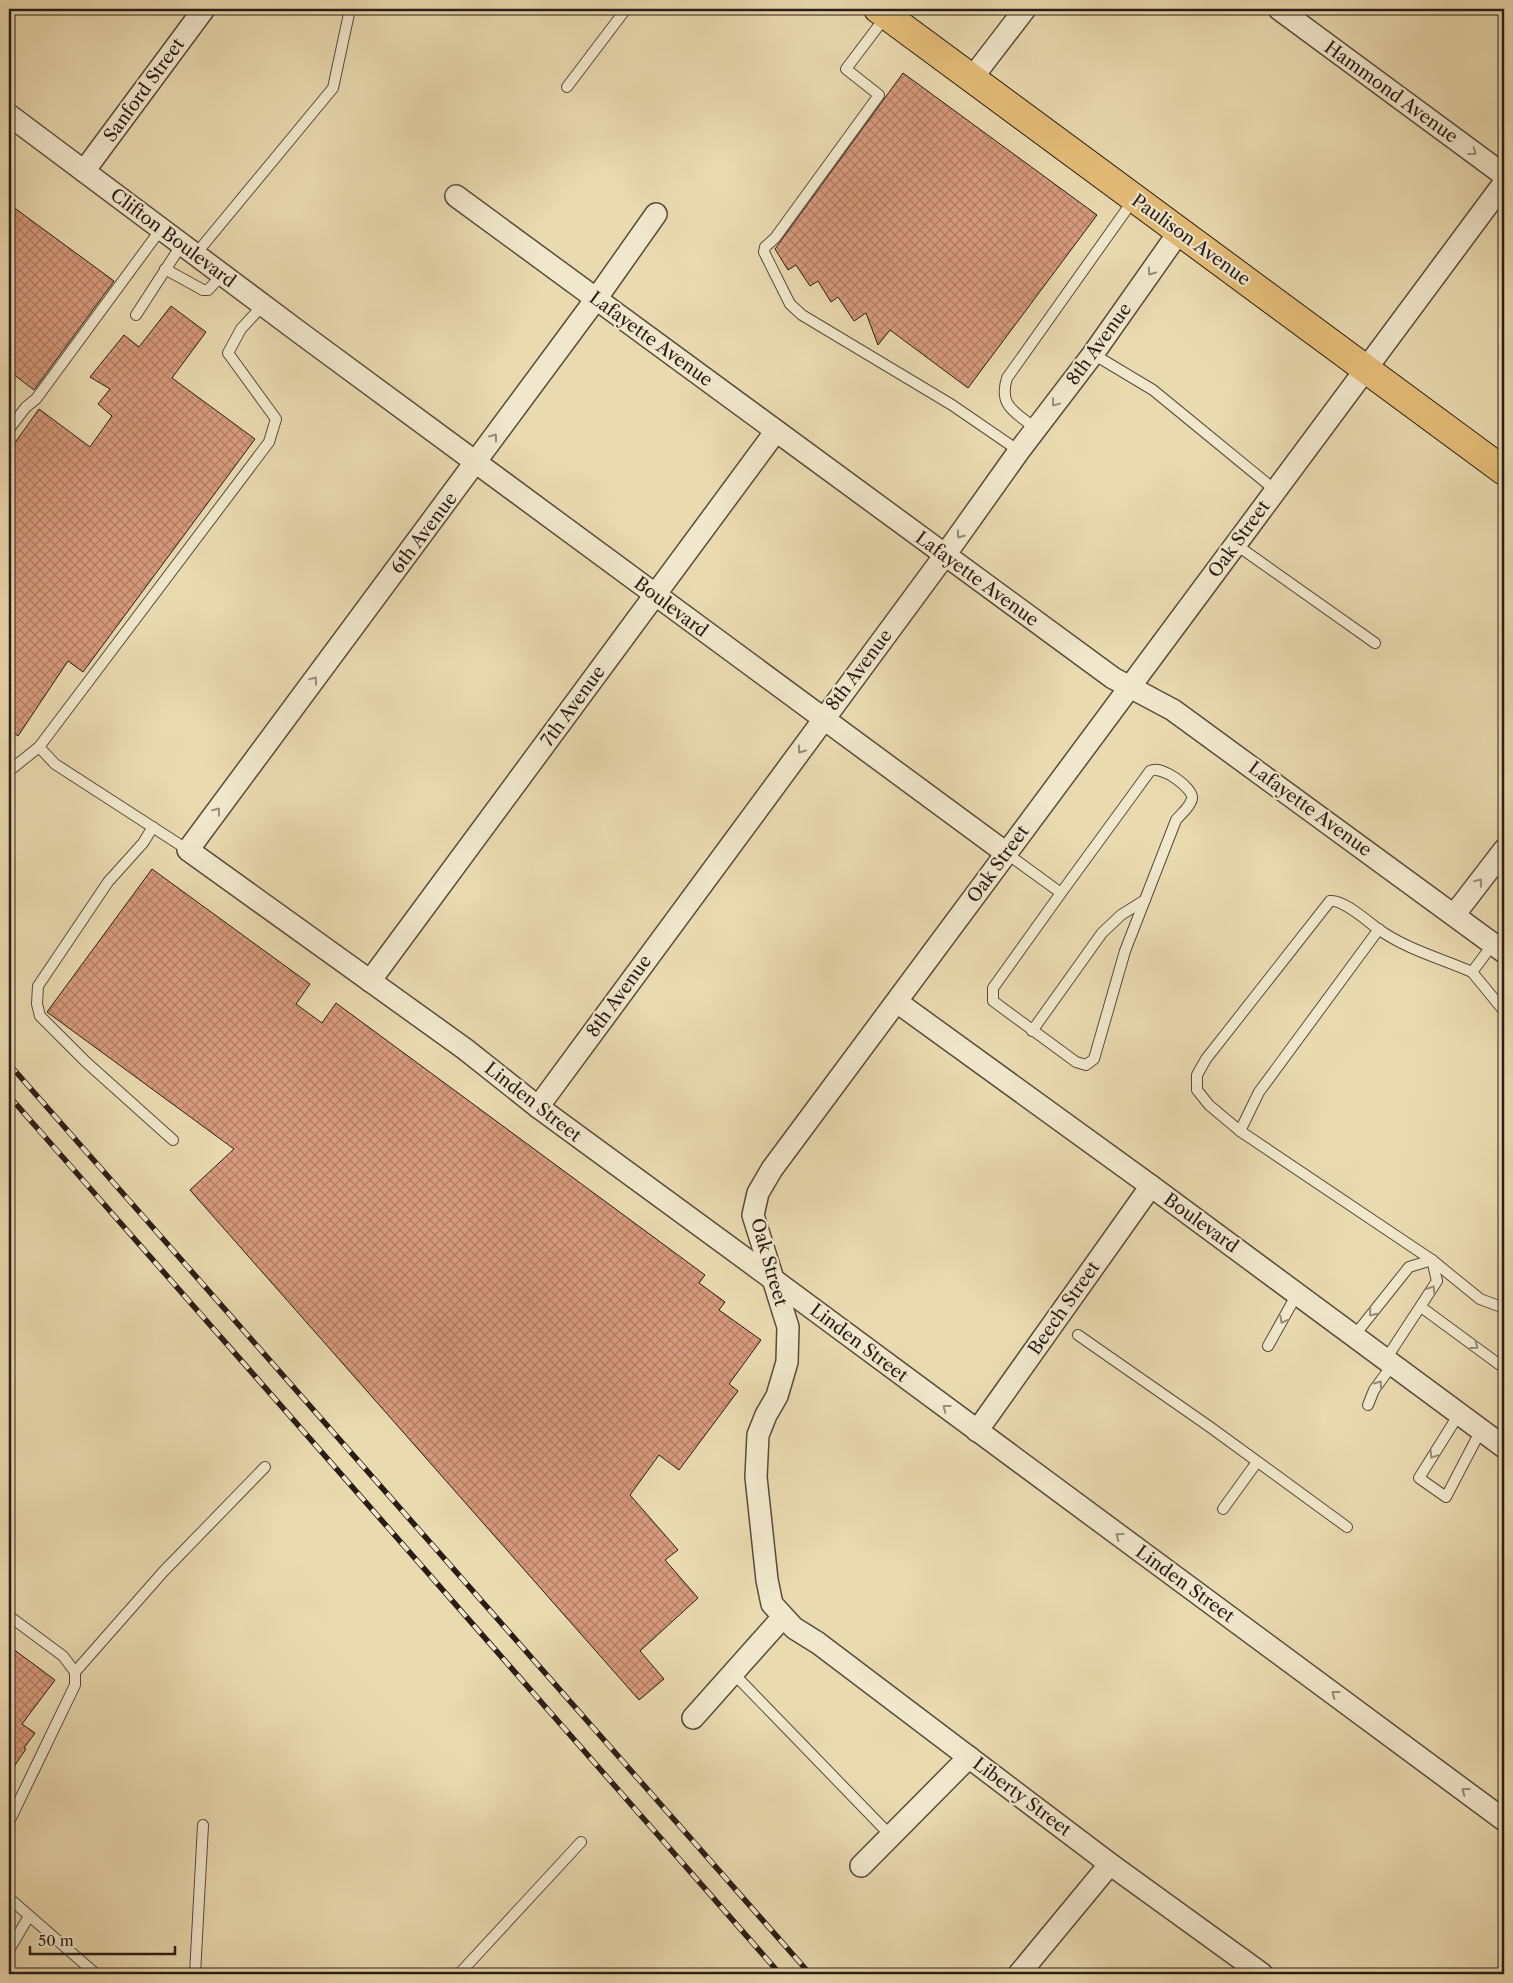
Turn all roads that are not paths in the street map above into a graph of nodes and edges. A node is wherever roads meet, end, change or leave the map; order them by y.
1 (204, 9) edge
2 (350, 9) edge
3 (626, 9) edge
4 (1025, 9) edge
5 (1279, 9) edge
6 (883, 12) edge
7 (972, 78) junction
8 (567, 87) dead end
9 (9, 115) edge
10 (84, 171) junction
11 (1504, 175) edge
12 (1504, 182) edge
13 (456, 196) dead end
14 (1134, 199) junction
15 (656, 214) dead end
16 (161, 228) junction
17 (1179, 232) junction
18 (189, 250) junction
19 (166, 269) junction
20 (222, 274) junction
21 (596, 299) junction
22 (263, 305) junction
23 (136, 315) dead end
24 (1093, 354) junction
25 (338, 361) joint
26 (1366, 368) junction
27 (9, 428) edge
28 (1036, 429) junction
29 (776, 431) junction
30 (1019, 452) junction
31 (476, 463) junction
32 (1504, 471) edge
33 (1275, 490) junction
34 (1235, 544) junction
35 (945, 555) junction
36 (655, 595) junction
37 (1375, 643) dead end
38 (1131, 687) junction
39 (823, 719) junction
40 (39, 747) junction
41 (9, 771) edge
42 (153, 828) junction
43 (188, 850) junction
44 (1504, 850) edge
45 (1006, 853) junction
46 (1061, 893) junction
47 (1145, 900) junction
48 (1454, 915) junction
49 (1379, 929) junction
50 (1499, 948) edge
51 (1472, 972) junction
52 (370, 981) junction
53 (897, 1002) junction
54 (1504, 1011) edge
55 (1032, 1031) junction
56 (538, 1107) junction
57 (1240, 1131) junction
58 (172, 1140) dead end
59 (1151, 1186) junction
60 (1432, 1260) junction
61 (772, 1279) junction
62 (1297, 1294) junction
63 (1421, 1307) junction
64 (1504, 1308) edge
65 (1078, 1335) dead end
66 (1354, 1336) junction
67 (1268, 1346) dead end
68 (1389, 1362) junction
69 (1504, 1368) edge
70 (1368, 1405) dead end
71 (1460, 1414) junction
72 (977, 1430) junction
73 (1481, 1430) junction
74 (1504, 1447) edge
75 (1257, 1462) junction
76 (265, 1467) dead end
77 (1223, 1509) dead end
78 (1347, 1527) dead end
79 (9, 1616) edge
80 (783, 1617) junction
81 (75, 1672) junction
82 (733, 1673) junction
83 (693, 1718) dead end
84 (969, 1757) junction
85 (1504, 1820) edge
86 (9, 1822) edge
87 (203, 1825) dead end
88 (891, 1836) junction
89 (581, 1842) dead end
90 (1110, 1864) junction
91 (861, 1866) dead end
92 (9, 1898) edge
93 (29, 1916) junction
94 (9, 1950) edge
95 (96, 1974) edge
96 (195, 1974) edge
97 (459, 1974) edge
98 (1019, 1974) edge
99 (1262, 1974) edge

1 - 10 street, Sanford Street
2 - 18 lane
3 - 8 lane
4 - 7 street
5 -> 11 street, Hammond Avenue
6 - 7 main road, Paulison Avenue
6 - 30 lane
7 - 14 main road, Paulison Avenue
9 - 10 street, Clifton Boulevard
10 - 16 street, Clifton Boulevard
12 - 26 street, Oak Street
13 - 21 street, Lafayette Avenue
14 - 17 main road, Paulison Avenue
14 - 28 lane
15 - 21 street, 6th Avenue
16 - 18 street, Clifton Boulevard
16 - 27 lane
17 -> 24 street, 8th Avenue
17 - 26 main road, Paulison Avenue
18 - 19 lane
18 - 20 street, Clifton Boulevard
19 - 20 lane
19 - 23 lane
20 - 22 street, Clifton Boulevard
21 - 29 street, Lafayette Avenue
31 -> 21 street, 6th Avenue
22 - 25 street, Clifton Boulevard
22 - 40 lane
24 -> 28 street, 8th Avenue
24 - 33 lane
25 - 31 street, Boulevard
26 - 32 main road, Paulison Avenue
26 - 33 street, Oak Street
28 - 30 street, 8th Avenue
29 - 35 street, Lafayette Avenue
29 - 36 street, 7th Avenue
30 -> 35 street, 8th Avenue
31 - 36 street, Boulevard
43 -> 31 street, 6th Avenue
33 - 34 street, Oak Street
34 - 37 lane
34 - 38 street, Oak Street
35 - 38 street, Lafayette Avenue
35 - 39 street, 8th Avenue
36 - 39 street, Boulevard
36 - 52 street, 7th Avenue
38 - 45 street, Oak Street
38 - 48 street, Lafayette Avenue
39 - 45 street, Boulevard
39 -> 56 street, 8th Avenue
40 - 41 lane
40 - 42 lane
42 - 43 lane
42 - 58 lane
43 - 52 street, Linden Street
48 -> 44 street
45 - 46 lane
45 - 53 street, Oak Street
46 - 47 lane
46 - 55 lane
47 - 55 lane
47 - 55 lane
48 - 50 street, Lafayette Avenue
49 - 51 lane
49 - 57 lane
49 - 57 lane
50 - 51 lane
51 - 54 lane
52 - 56 street, Linden Street
53 - 59 street, Boulevard
53 - 61 street, Oak Street
56 - 61 street, Linden Street
57 - 60 lane
59 - 62 street, Boulevard
59 - 72 street, Beech Street
63 -> 60 lane
60 - 64 lane
60 -> 66 lane
72 -> 61 street, Linden Street
61 - 80 street, Oak Street
62 - 66 street, Boulevard
62 -> 67 lane
63 - 68 lane
63 -> 69 lane
65 - 75 lane
66 - 68 street, Boulevard
70 -> 68 lane
68 - 71 street, Boulevard
71 - 73 street, Boulevard
71 -> 73 lane
85 -> 72 street, Linden Street
73 - 74 street, Boulevard
75 - 77 lane
75 - 78 lane
76 - 81 lane
79 - 81 lane
80 - 82 street
80 - 84 street, Liberty Street
81 - 86 lane
82 - 83 street
82 - 88 lane
84 - 88 street
84 - 90 street, Liberty Street
87 - 96 lane
88 - 91 street
89 - 97 lane
90 - 98 street
90 - 99 street, Liberty Street
92 - 93 lane
93 - 94 lane
93 - 95 lane

